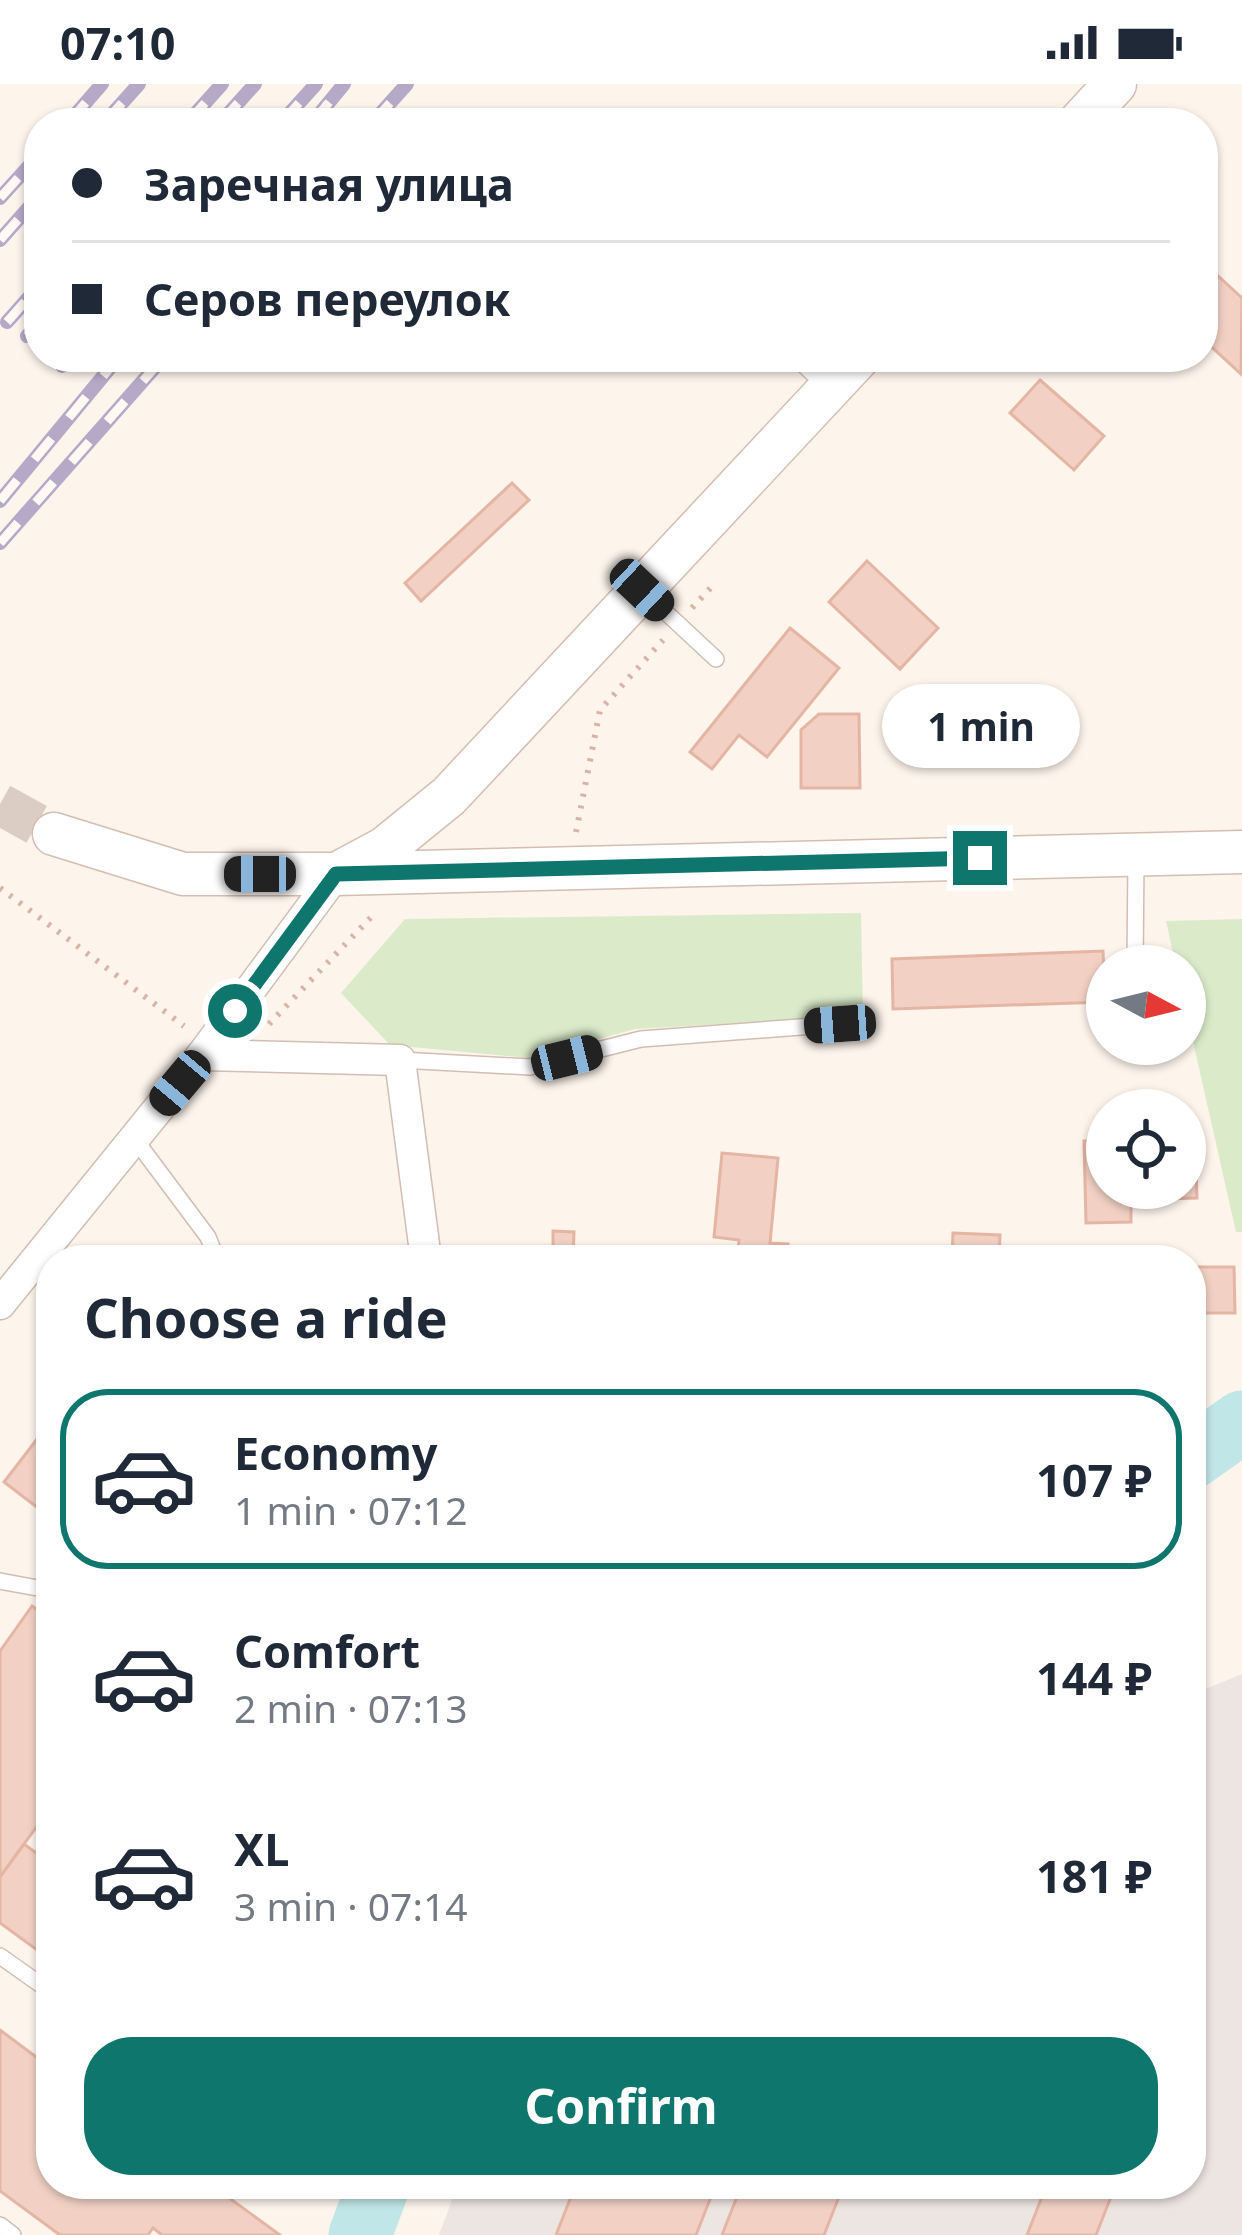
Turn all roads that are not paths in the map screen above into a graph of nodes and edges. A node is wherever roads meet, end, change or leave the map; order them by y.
1 (1115, 84) edge
2 (1093, 108) edge
3 (811, 372) edge
4 (845, 372) edge
5 (829, 389) junction
6 (642, 590) junction
7 (716, 659) dead end
8 (54, 834) tunnel mouth
9 (1242, 852) edge
10 (1136, 854) junction
11 (336, 874) junction
12 (1135, 945) edge
13 (840, 1024) dead end
14 (206, 1050) junction
15 (400, 1060) junction
16 (134, 1138) junction
17 (48, 1245) edge
18 (211, 1245) edge
19 (424, 1245) edge
20 (36, 1259) edge
21 (0, 1304) edge
22 (0, 1581) edge
23 (36, 1588) edge
24 (0, 1957) edge
25 (36, 1982) edge
26 (0, 2225) edge
27 (13, 2235) edge

1 - 2 main road
3 - 5 lane
4 - 5 main road
5 - 6 main road
6 - 7 lane
6 - 11 main road
8 - 11 main road
9 - 10 main road
10 - 11 main road
10 - 12 lane
11 - 14 street
13 - 15 lane
14 - 15 street
14 - 16 street
15 - 19 street
16 - 17 street
16 - 18 lane
20 - 21 street
22 - 23 lane
24 - 25 lane
26 - 27 lane

